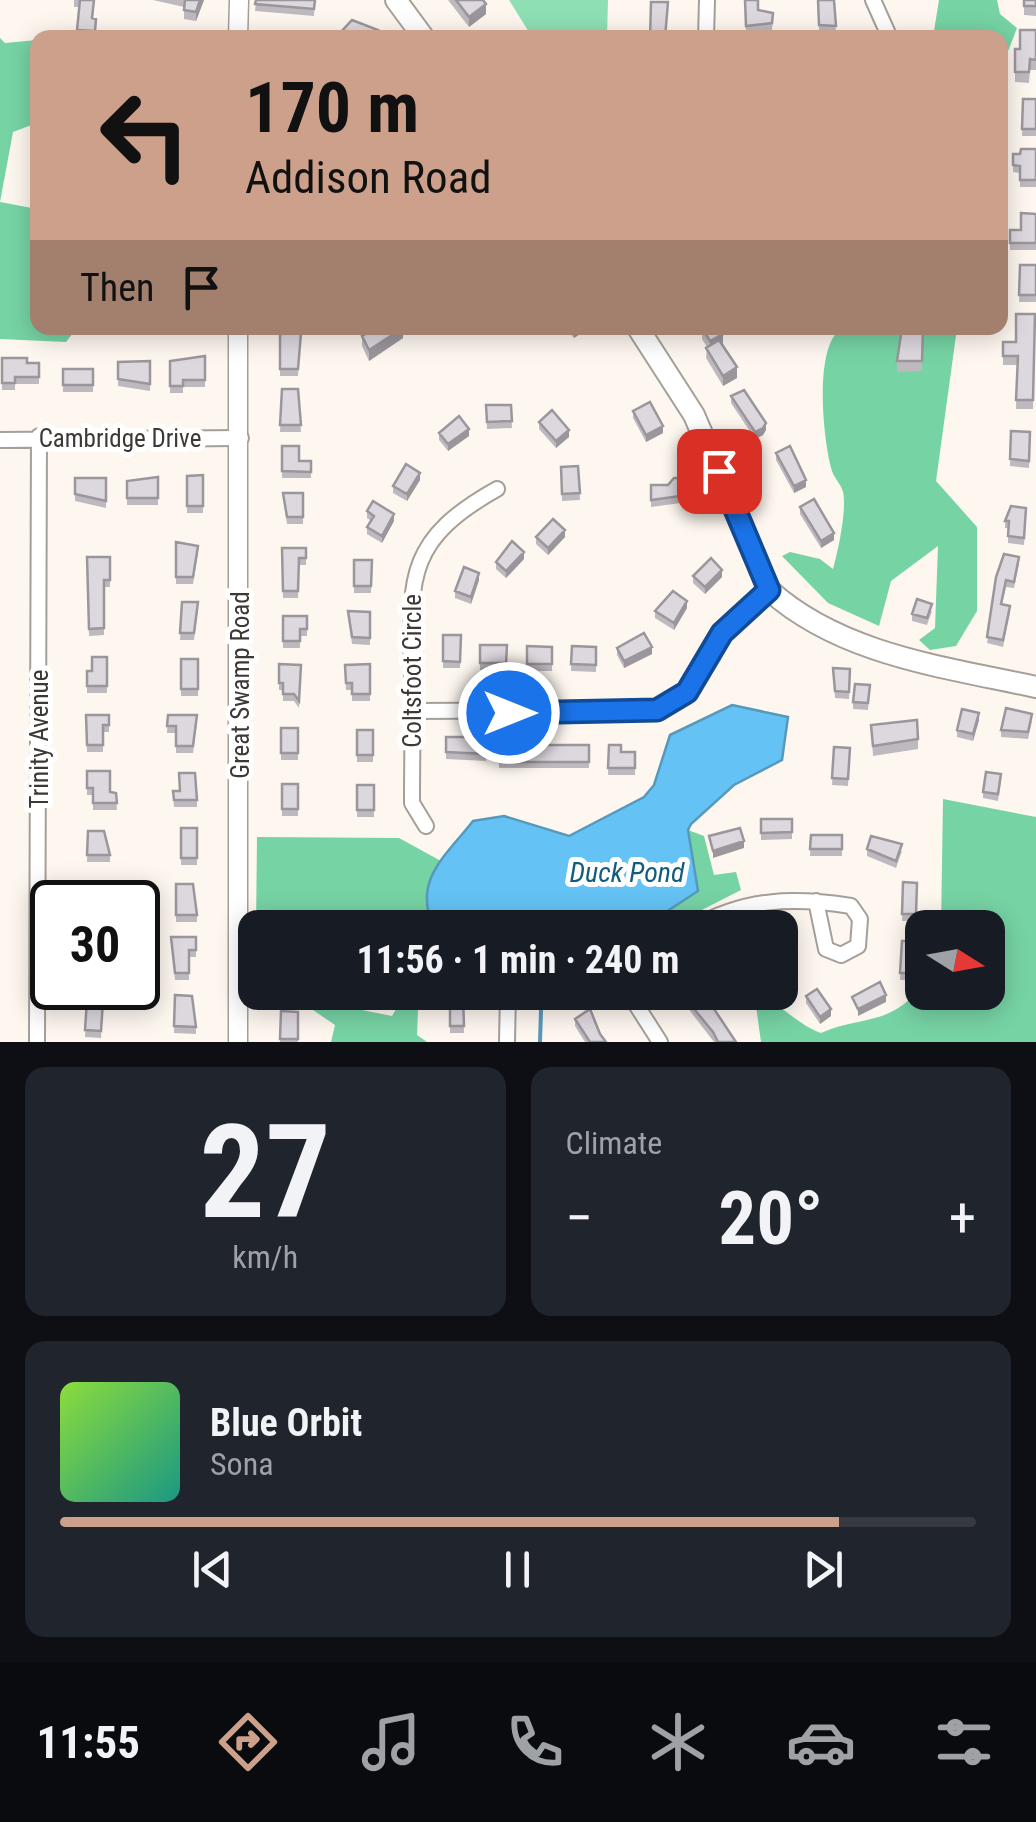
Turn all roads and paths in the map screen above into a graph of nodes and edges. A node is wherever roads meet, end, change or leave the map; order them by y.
1 (239, 0) edge
2 (396, 0) edge
3 (706, 0) edge
4 (873, 0) edge
5 (238, 30) edge
6 (418, 30) edge
7 (706, 30) edge
8 (886, 30) edge
9 (238, 335) edge
10 (643, 335) edge
11 (39, 436) junction
12 (241, 438) junction
13 (0, 440) edge
14 (497, 488) dead end
15 (769, 590) junction
16 (1035, 684) edge
17 (412, 711) junction
18 (426, 826) dead end
19 (816, 900) dead end
20 (246, 910) edge
21 (732, 910) edge
22 (242, 1010) edge
23 (507, 1010) edge
24 (640, 1010) edge
25 (36, 1042) edge
26 (238, 1042) edge
27 (506, 1042) edge
28 (660, 1042) edge

1 - 5 street
2 - 6 main road
3 - 7 street
4 - 8 street
9 - 12 street, Great Swamp Road
10 - 15 main road
11 - 12 street, Cambridge Drive
11 - 13 street, Cambridge Drive
11 - 25 street, Trinity Avenue
12 - 20 street, Great Swamp Road
14 - 17 street, Coltsfoot Circle
15 - 16 main road
15 - 17 street
17 - 18 street, Coltsfoot Circle
19 - 21 street
22 - 26 street, Great Swamp Road
23 - 27 street
24 - 28 street

